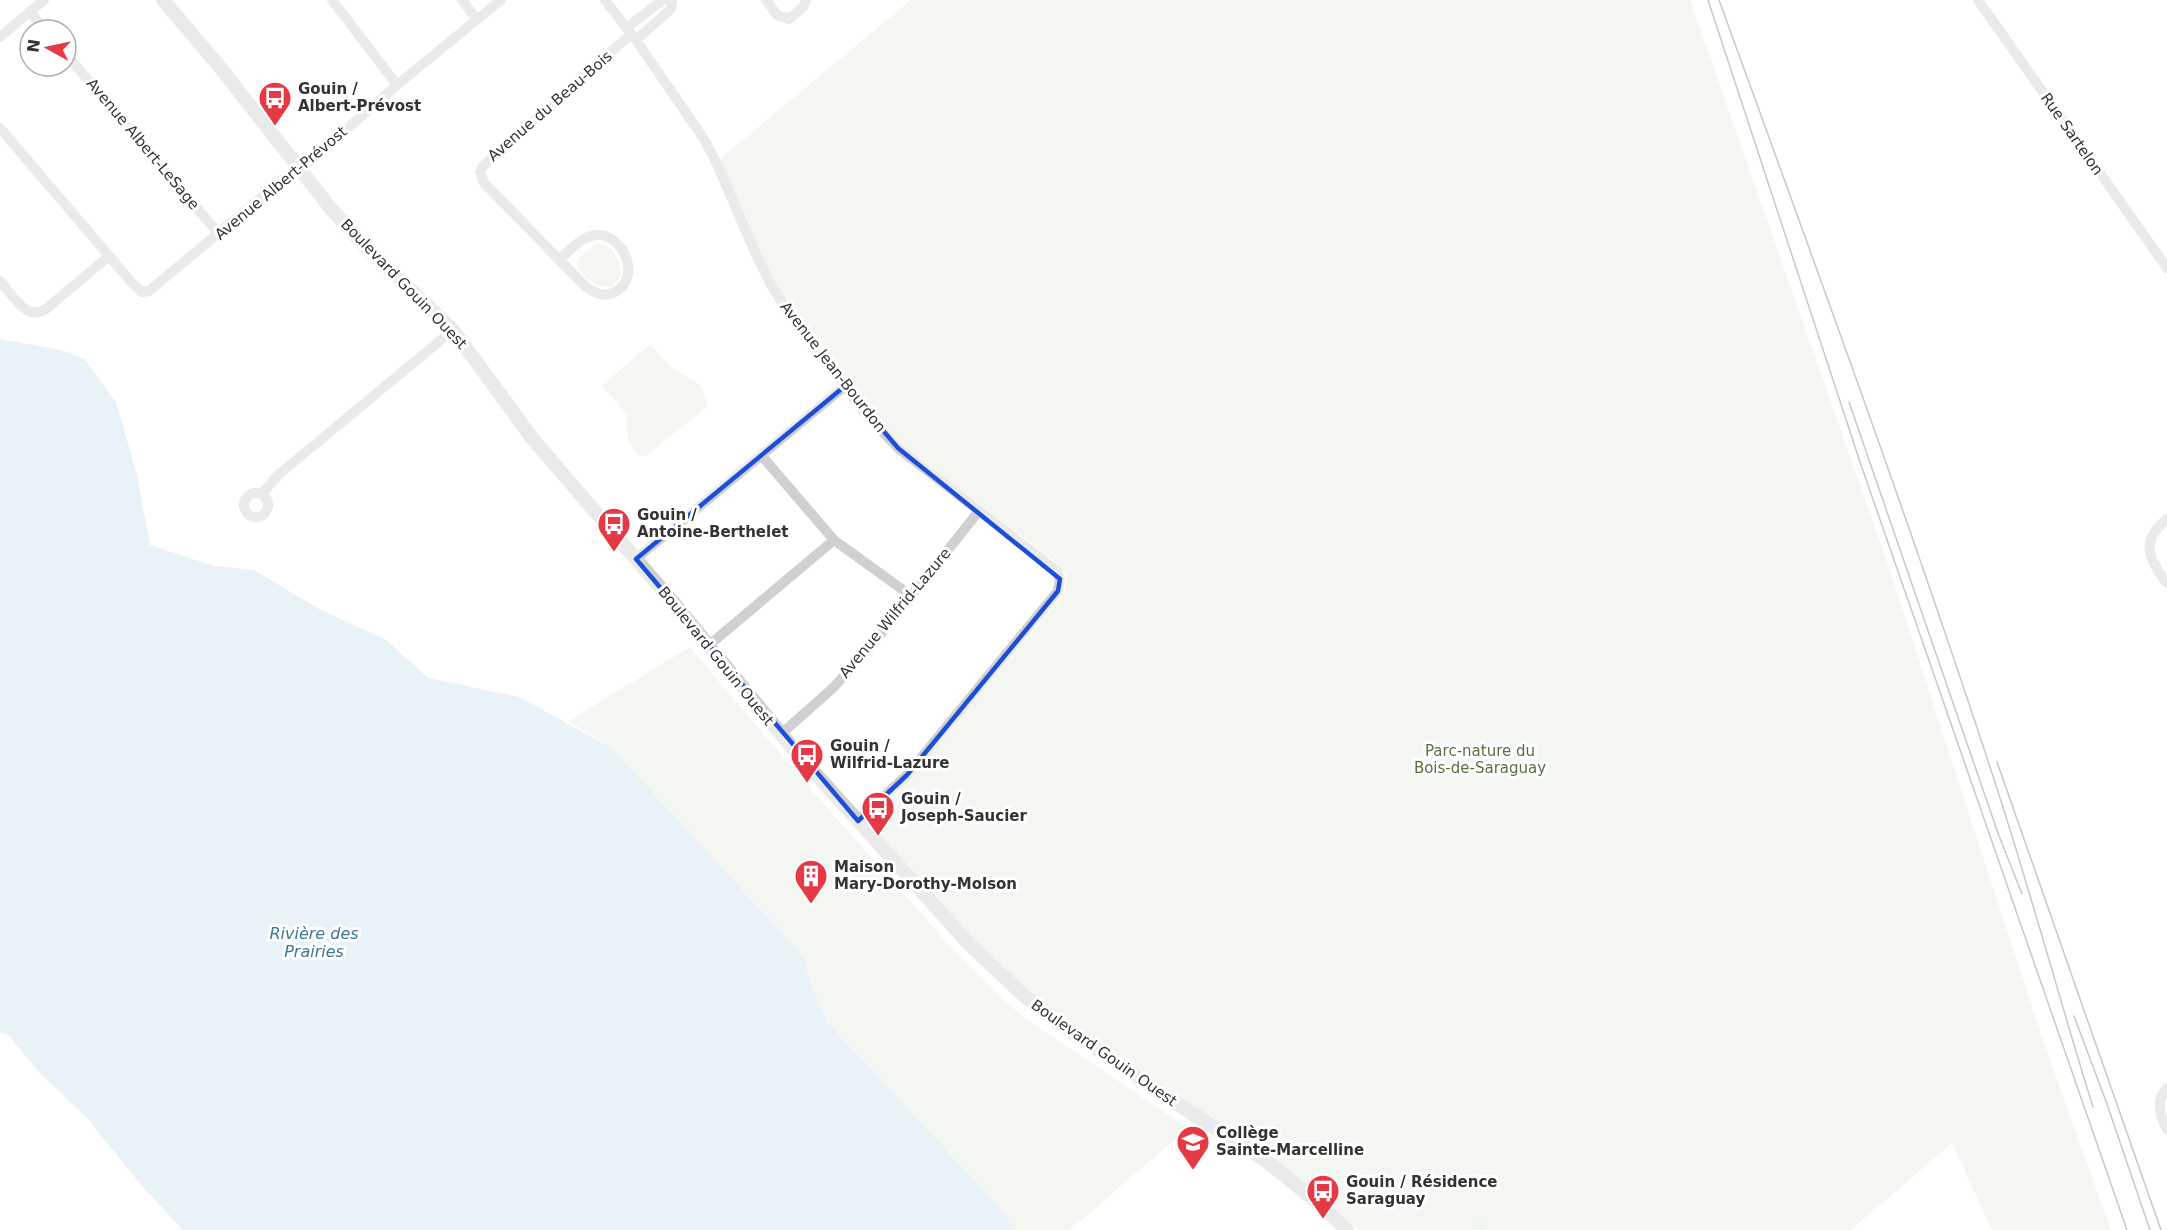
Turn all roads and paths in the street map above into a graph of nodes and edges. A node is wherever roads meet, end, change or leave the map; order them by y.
1 (44, 0) edge
2 (163, 0) edge
3 (332, 0) edge
4 (462, 0) edge
5 (501, 0) edge
6 (605, 0) edge
7 (663, 0) edge
8 (672, 0) edge
9 (766, 0) edge
10 (806, 0) edge
11 (1978, 0) edge
12 (30, 12) junction
13 (35, 18) edge
14 (477, 20) junction
15 (631, 34) junction
16 (0, 37) edge
17 (78, 68) edge
18 (397, 85) junction
19 (0, 128) edge
20 (298, 169) junction
21 (219, 234) junction
22 (109, 256) junction
23 (559, 260) junction
24 (2166, 263) edge
25 (0, 281) edge
26 (453, 330) junction
27 (845, 386) junction
28 (761, 455) junction
29 (262, 494) dead end
30 (979, 511) junction
31 (2167, 519) edge
32 (834, 540) junction
33 (636, 559) junction
34 (2167, 583) edge
35 (910, 595) junction
36 (708, 646) junction
37 (781, 735) junction
38 (858, 821) junction
39 (2167, 1088) edge
40 (2167, 1129) edge
41 (1347, 1230) edge

1 - 12 street
2 - 20 street, Boulevard Gouin Ouest
3 - 18 street
4 - 14 street
5 - 14 street, Avenue Albert-Prévost
6 - 15 street, Avenue Jean-Bourdon
7 - 15 street, Avenue du Beau-Bois
8 - 15 street, Avenue du Beau-Bois
9 - 10 street
11 - 24 street, Rue Sartelon
12 - 13 street
12 - 16 street
14 - 18 street, Avenue Albert-Prévost
15 - 23 street, Avenue du Beau-Bois
15 - 27 street, Avenue Jean-Bourdon
17 - 21 street, Avenue Albert-LeSage
18 - 20 street, Avenue Albert-Prévost
19 - 22 street
20 - 21 street, Avenue Albert-Prévost
20 - 26 street, Boulevard Gouin Ouest
21 - 22 street, Avenue Albert-Prévost
22 - 25 street
23 - 23 street, Avenue du Beau-Bois
26 - 29 street
26 - 33 street, Boulevard Gouin Ouest
27 - 28 street
27 - 30 street, Avenue Jean-Bourdon
28 - 32 street
28 - 33 street
30 - 35 street, Avenue Wilfrid-Lazure
30 - 38 street, Avenue Jean-Bourdon
31 - 34 street
32 - 35 street
32 - 36 street
33 - 36 street, Boulevard Gouin Ouest
35 - 37 street, Avenue Wilfrid-Lazure
36 - 37 street, Boulevard Gouin Ouest
37 - 38 street, Boulevard Gouin Ouest
38 - 41 street, Boulevard Gouin Ouest
39 - 40 street

